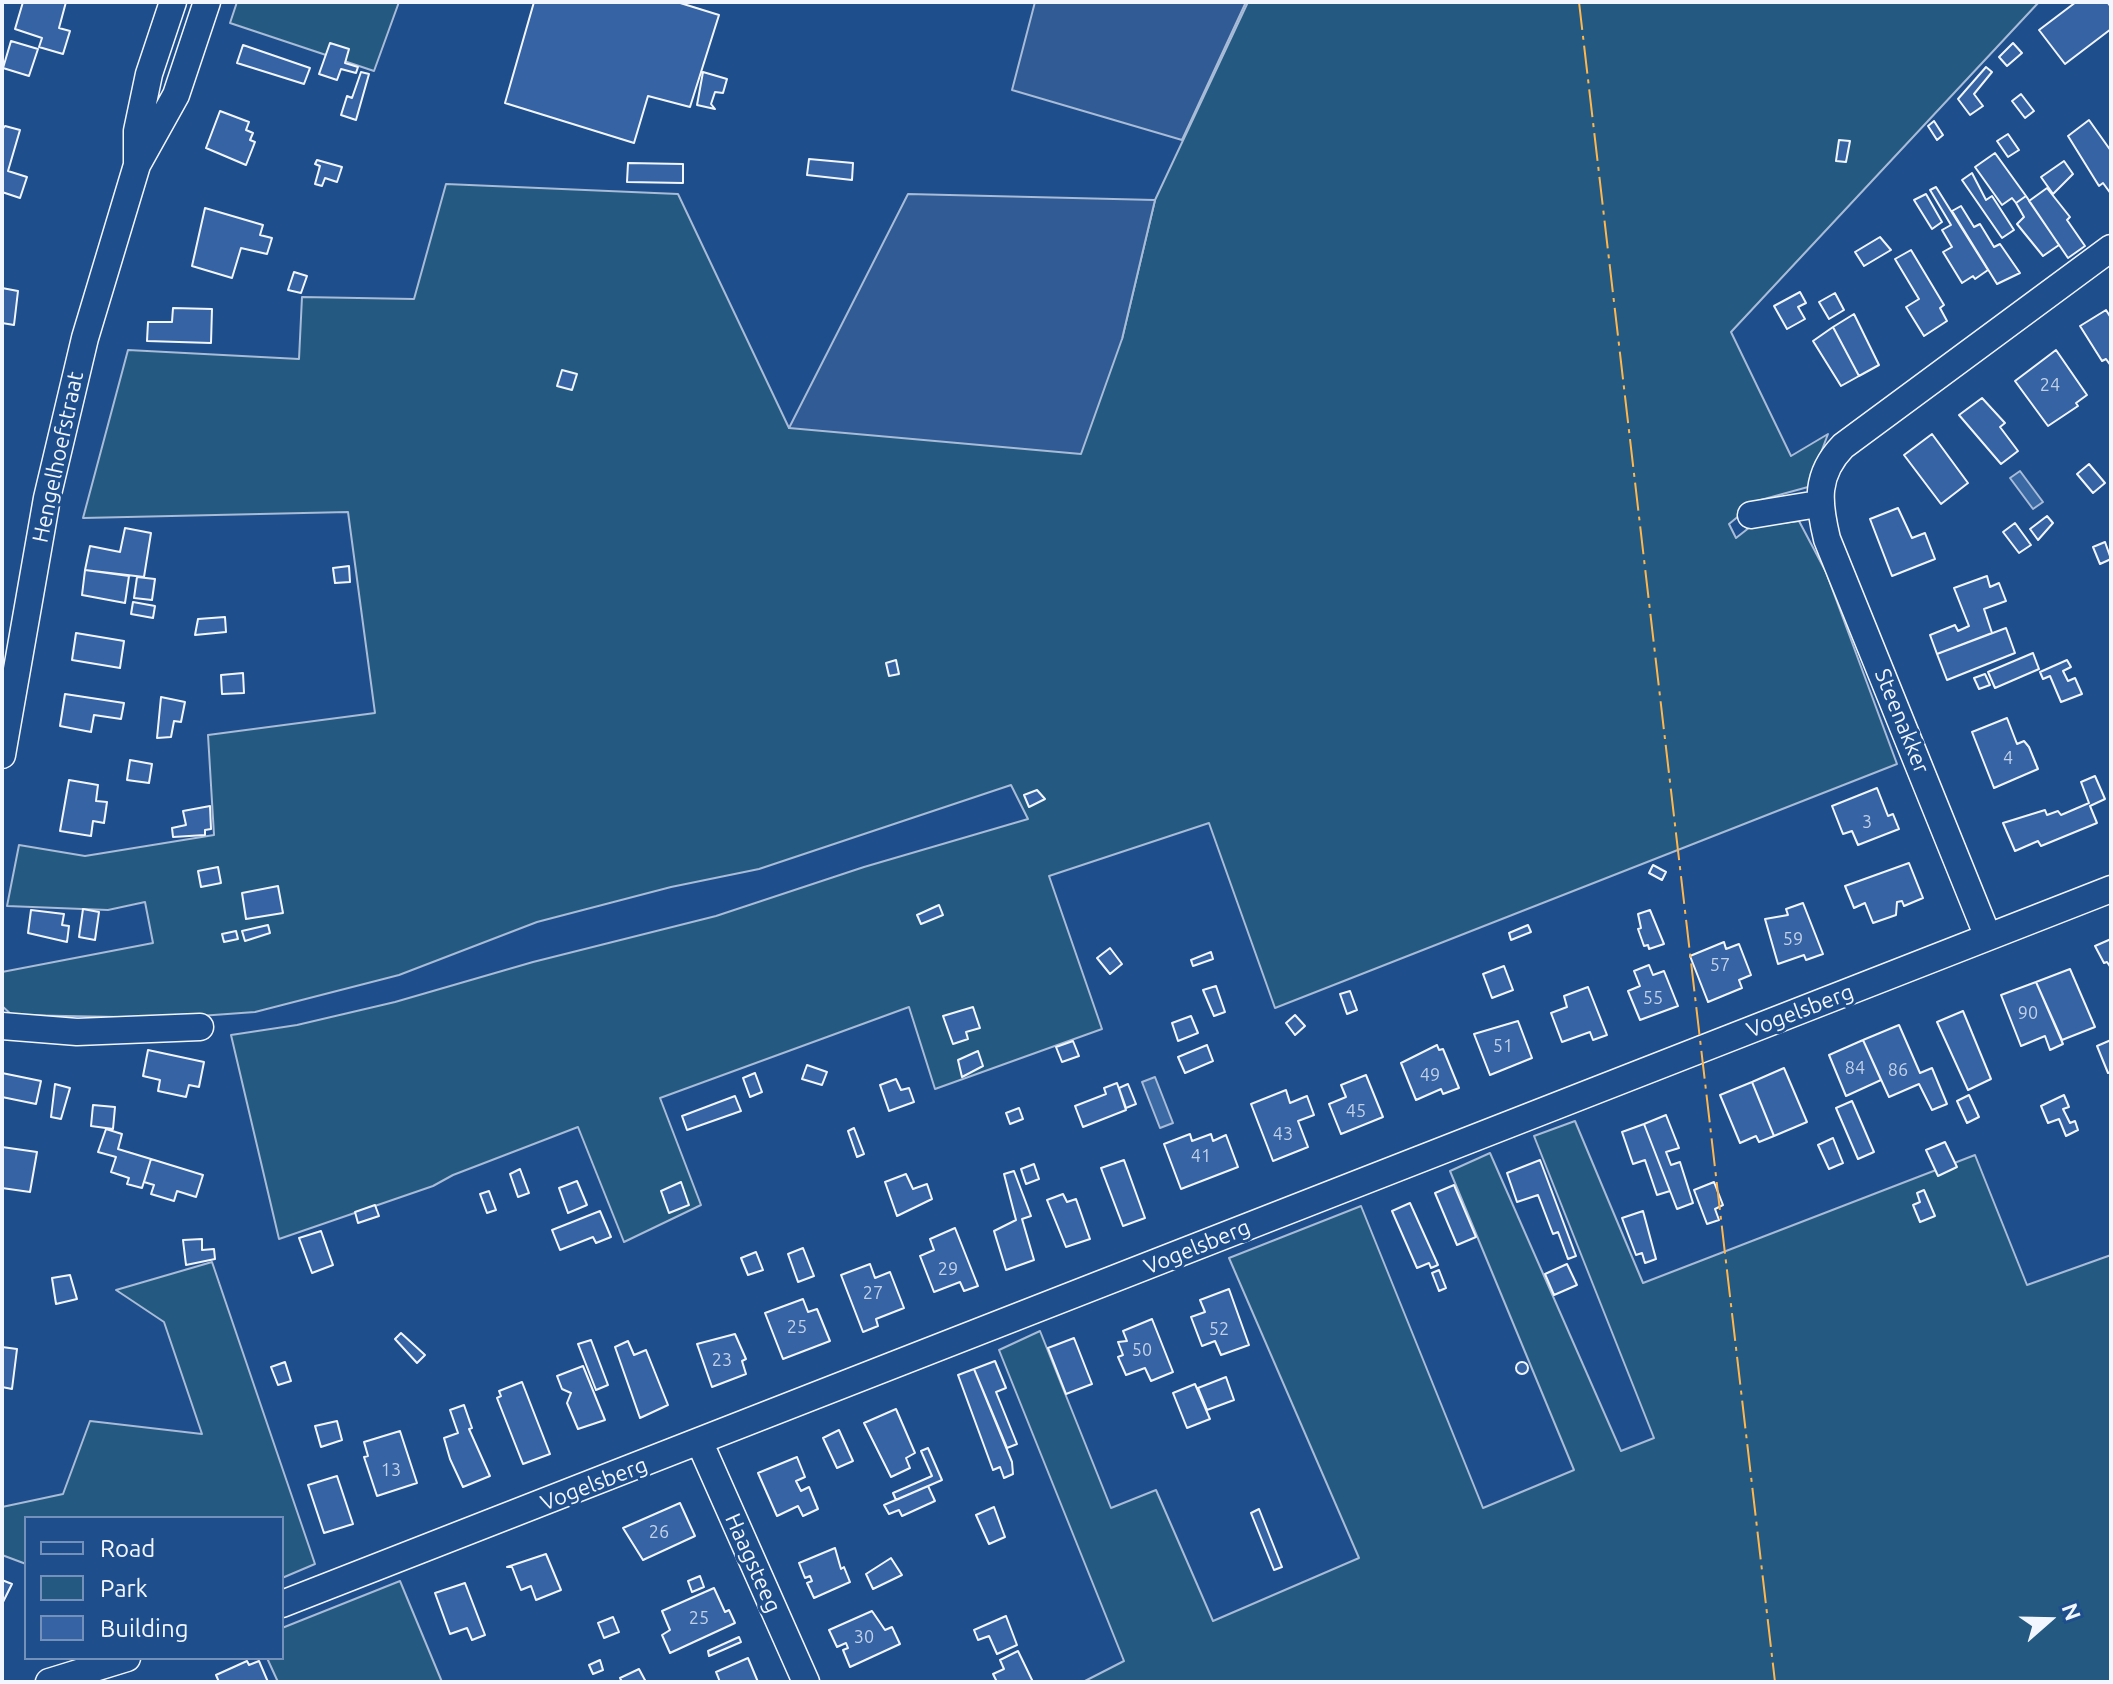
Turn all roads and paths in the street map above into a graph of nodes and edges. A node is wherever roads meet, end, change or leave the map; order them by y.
1 (173, 2) edge
2 (207, 2) edge
3 (137, 165) junction
4 (2111, 248) edge
5 (1818, 504) junction
6 (1751, 515) dead end
7 (2, 755) edge
8 (2111, 889) edge
9 (1988, 937) junction
10 (2, 1026) edge
11 (200, 1027) dead end
12 (700, 1443) junction
13 (284, 1603) edge
14 (120, 1660) edge
15 (49, 1682) edge
16 (806, 1682) edge

1 - 3 street, Hengelhoefstraat
2 - 3 street, Hengelhoefstraat
3 - 7 street, Hengelhoefstraat
4 - 5 street
5 - 6 street
5 - 9 street, Steenakker
8 - 9 street, Vogelsberg
9 - 12 street, Vogelsberg
10 - 11 street
12 - 13 street, Vogelsberg
12 - 16 street, Haagsteeg
14 - 15 street

